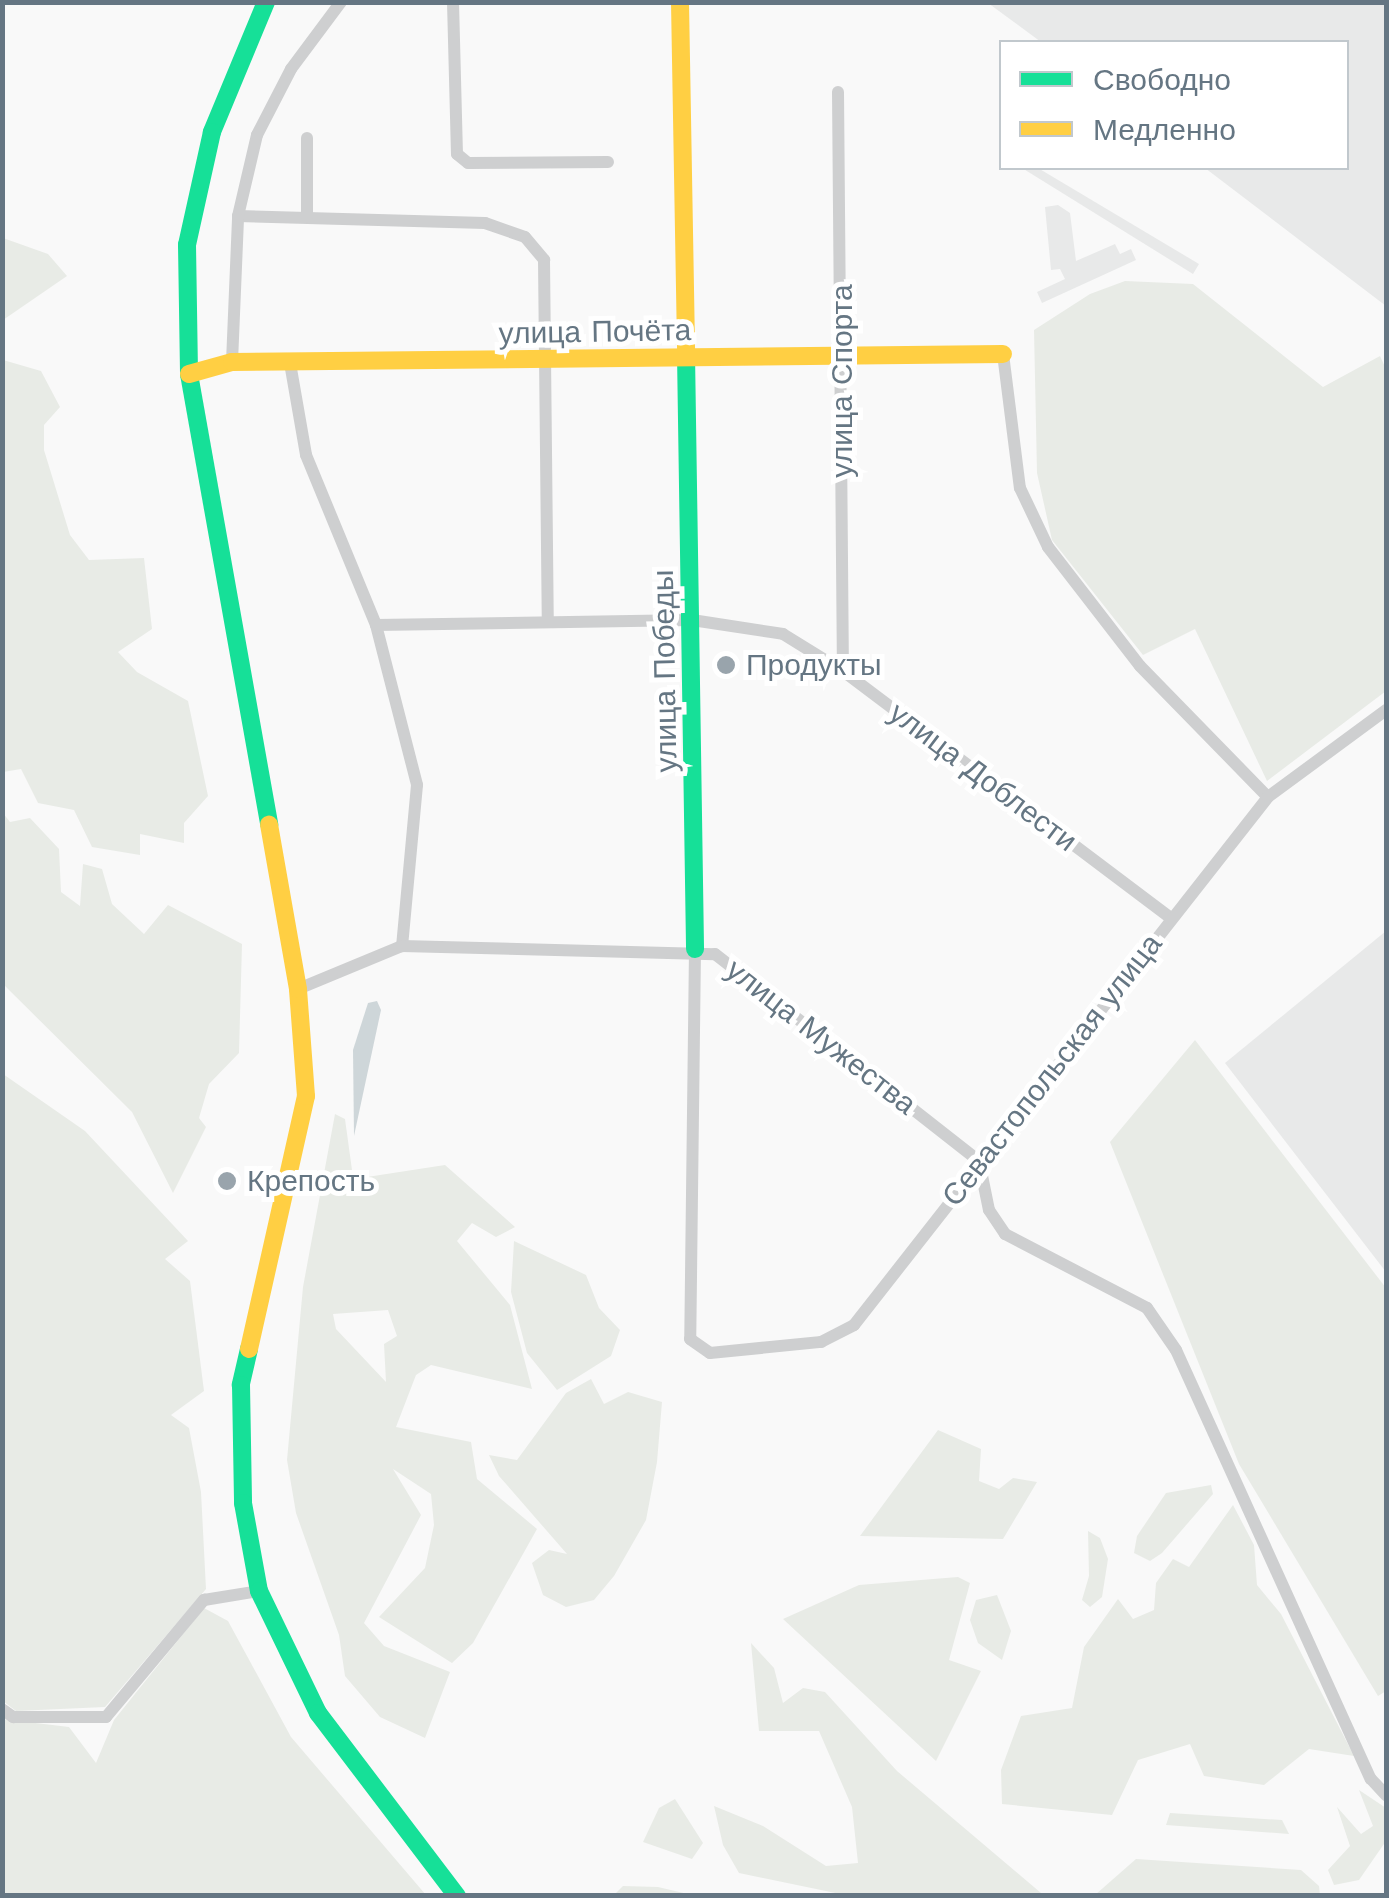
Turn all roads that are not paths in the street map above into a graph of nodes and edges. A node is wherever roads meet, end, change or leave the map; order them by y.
1 (266, 2) edge
2 (341, 2) edge
3 (453, 2) edge
4 (680, 2) edge
5 (838, 92) dead end
6 (307, 138) dead end
7 (608, 162) dead end
8 (238, 216) junction
9 (306, 217) junction
10 (1002, 354) joint
11 (844, 356) junction
12 (688, 359) junction
13 (548, 360) junction
14 (232, 362) junction
15 (290, 364) junction
16 (189, 374) junction
17 (692, 620) junction
18 (548, 622) junction
19 (376, 626) junction
20 (842, 671) junction
21 (1386, 710) edge
22 (1268, 797) junction
23 (1170, 918) junction
24 (402, 946) junction
25 (694, 949) junction
26 (298, 989) junction
27 (980, 1161) junction
28 (690, 1340) joint
29 (259, 1591) junction
30 (2, 1710) edge
31 (1386, 1795) edge
32 (456, 1896) edge

1 - 16 main road
2 - 8 street
3 - 7 street
4 - 12 main road, улица Победы
5 - 11 street, улица Спорта
6 - 9 street
8 - 9 street
8 - 14 street
9 - 13 street
10 - 11 main road, улица Почёта
10 - 22 street
11 - 12 main road, улица Почёта
11 - 20 street, улица Спорта
12 - 13 main road, улица Почёта
12 - 17 main road, улица Победы
13 - 15 main road, улица Почёта
13 - 18 street
14 - 15 main road, улица Почёта
14 - 16 main road, улица Почёта
15 - 19 street
16 - 26 main road
17 - 18 street, улица Доблести
17 - 20 street, улица Доблести
17 - 25 main road, улица Победы
18 - 19 street, улица Доблести
19 - 24 street
20 - 23 street, улица Доблести
21 - 22 street, Севастопольская улица
22 - 23 street, Севастопольская улица
23 - 27 street, Севастопольская улица
24 - 25 street, улица Мужества
24 - 26 street, улица Мужества
25 - 27 street, улица Мужества
25 - 28 street, улица Победы
26 - 29 main road
27 - 28 street, Севастопольская улица
27 - 31 street
29 - 30 street
29 - 32 main road

